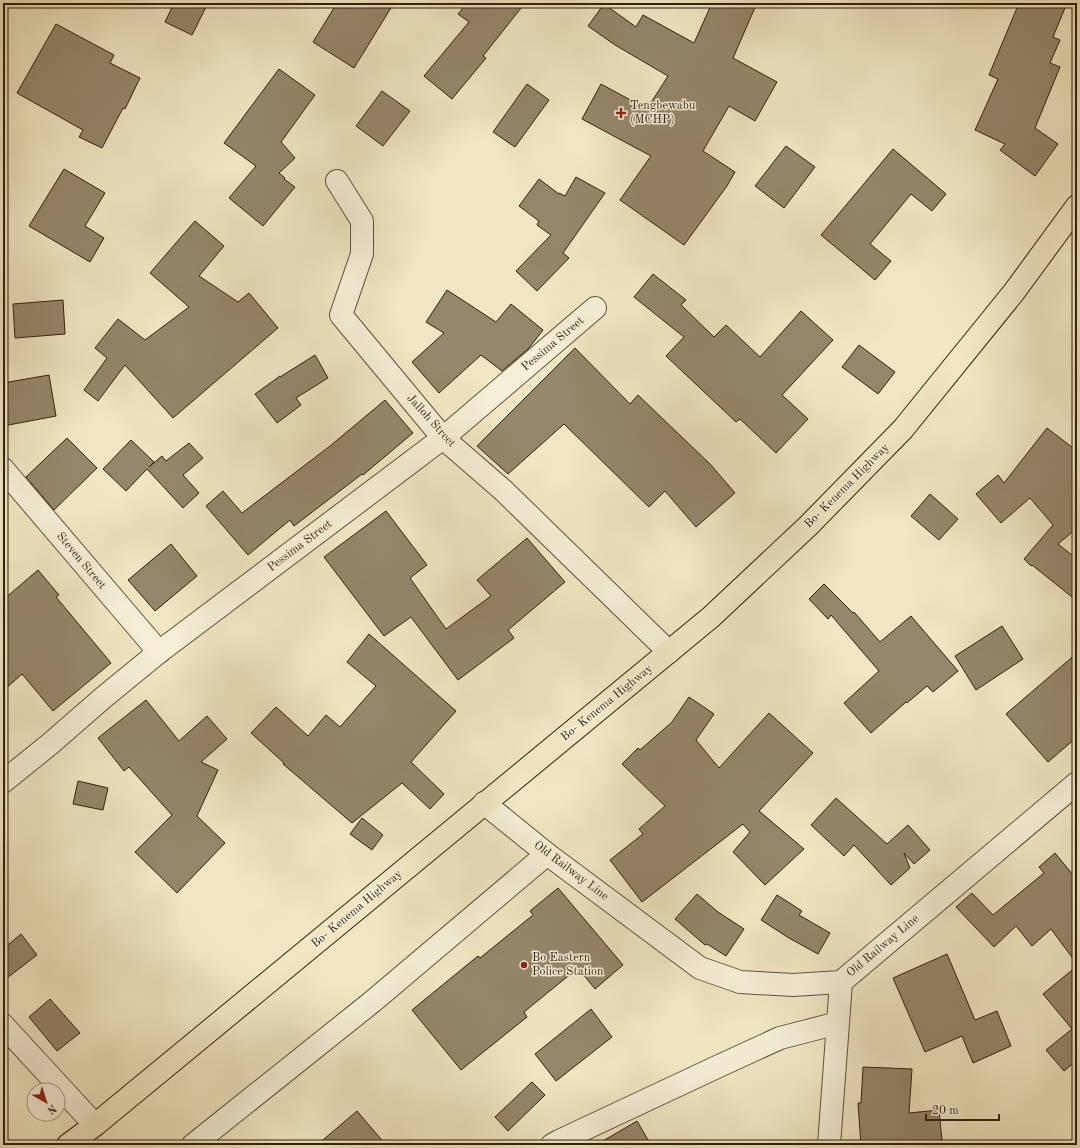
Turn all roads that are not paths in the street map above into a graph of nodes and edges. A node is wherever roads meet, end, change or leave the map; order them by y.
1 (337, 181) dead end
2 (1077, 206) edge
3 (595, 308) dead end
4 (443, 438) junction
5 (3, 469) edge
6 (159, 652) junction
7 (669, 652) junction
8 (3, 782) edge
9 (1077, 783) edge
10 (484, 803) junction
11 (547, 854) junction
12 (841, 982) junction
13 (838, 1023) junction
14 (3, 1025) edge
15 (95, 1124) junction
16 (72, 1142) edge
17 (193, 1145) edge
18 (552, 1145) edge
19 (829, 1145) edge

1 - 4 street, Jalloh Street
2 - 7 highway, Bo- Kenema Highway
3 - 4 street, Pessima Street
4 - 6 street, Pessima Street
4 - 7 street, Jalloh Street
5 - 6 street, Steven Street
6 - 8 street, Pessima Street
7 - 10 highway, Bo- Kenema Highway
9 - 12 street, Old Railway Line
10 - 11 street, Old Railway Line
10 - 15 highway, Bo- Kenema Highway
11 - 12 street, Old Railway Line
11 - 17 street
12 - 13 street
13 - 18 street
13 - 19 street
14 - 15 street
15 - 16 highway, Bo- Kenema Highway

